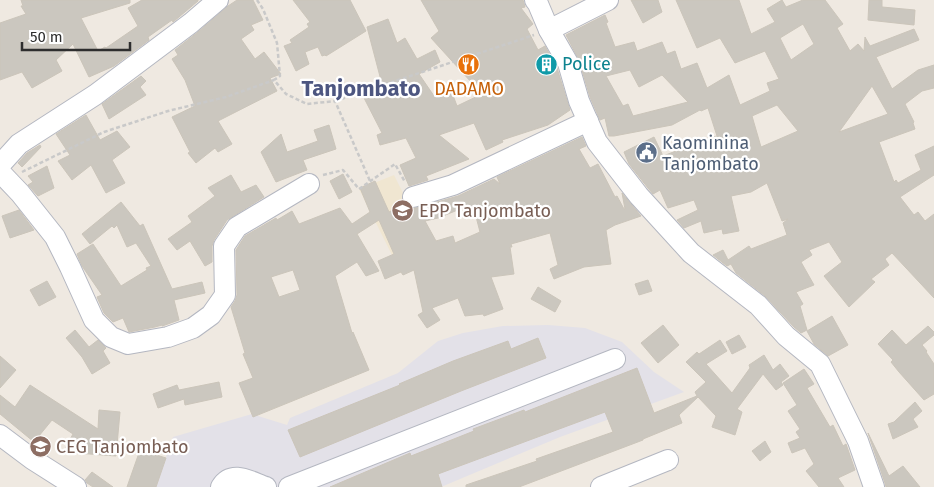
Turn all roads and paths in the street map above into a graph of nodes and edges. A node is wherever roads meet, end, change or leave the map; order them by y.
1 (218, 0) edge
2 (256, 0) edge
3 (535, 0) edge
4 (608, 0) edge
5 (550, 30) junction
6 (274, 80) junction
7 (335, 101) junction
8 (588, 121) junction
9 (2, 172) edge
10 (370, 181) junction
11 (309, 184) joint
12 (413, 196) joint
13 (615, 359) dead end
14 (0, 435) edge
15 (668, 460) dead end
16 (76, 487) edge
17 (221, 487) edge
18 (266, 487) edge
19 (289, 487) edge
20 (601, 487) edge
21 (874, 487) edge

1 - 9 street
2 - 6 path
3 - 5 street
4 - 5 street
5 - 7 path
5 - 8 street
6 - 7 path
6 - 9 path
7 - 10 path
8 - 12 street
8 - 21 street
9 - 11 street
10 - 11 path
10 - 12 path
13 - 19 street
14 - 16 street
15 - 20 street
17 - 18 street

